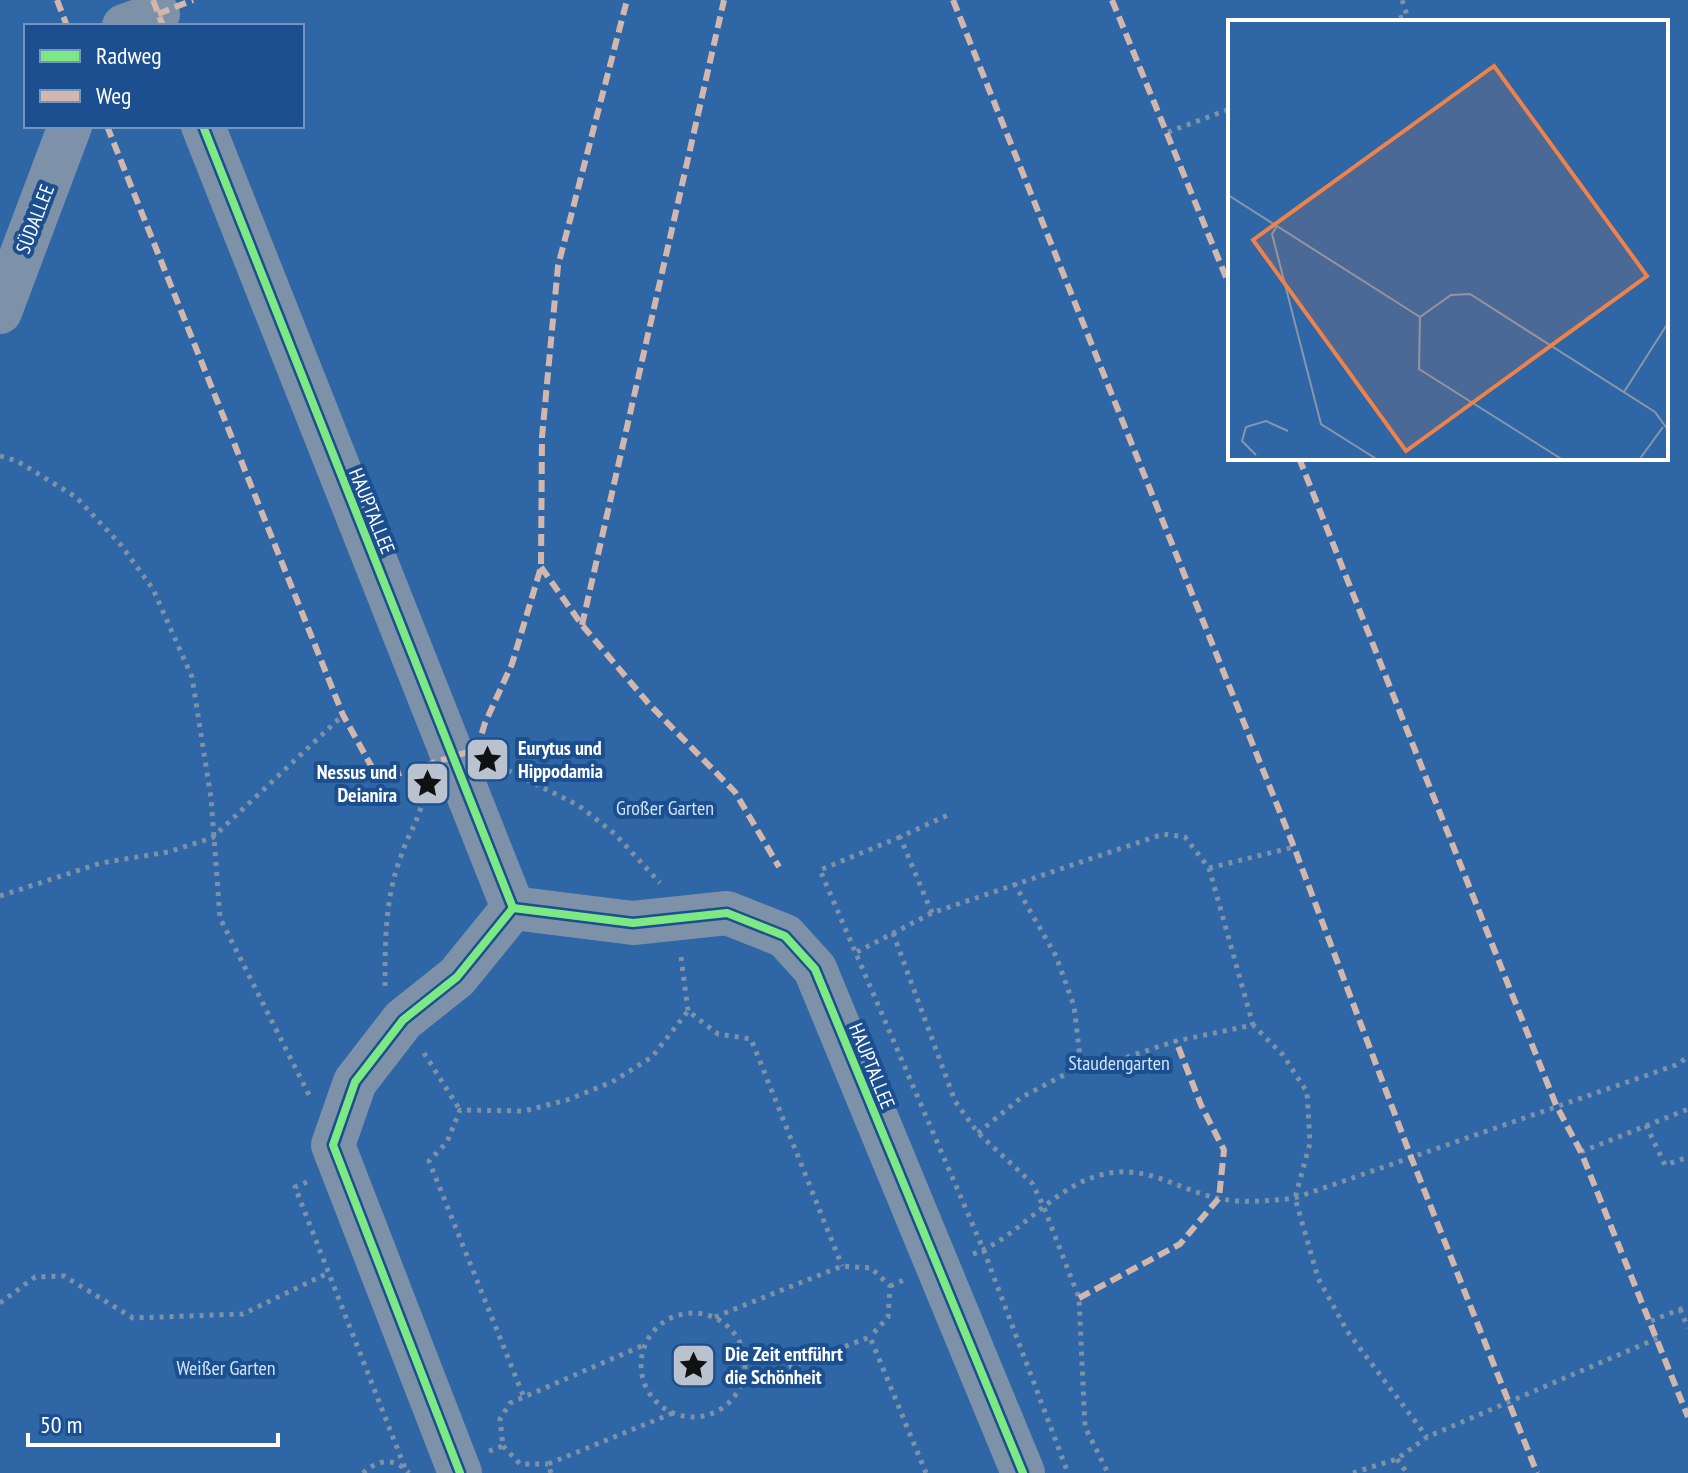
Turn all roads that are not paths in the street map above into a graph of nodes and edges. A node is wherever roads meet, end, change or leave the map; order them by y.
1 (69, 128) edge
2 (204, 128) edge
3 (0, 312) edge
4 (513, 908) junction
5 (458, 1468) edge
6 (1023, 1473) edge

1 - 3 street, SÜDALLEE
2 - 4 street, HAUPTALLEE
4 - 5 street
4 - 6 street, HAUPTALLEE

